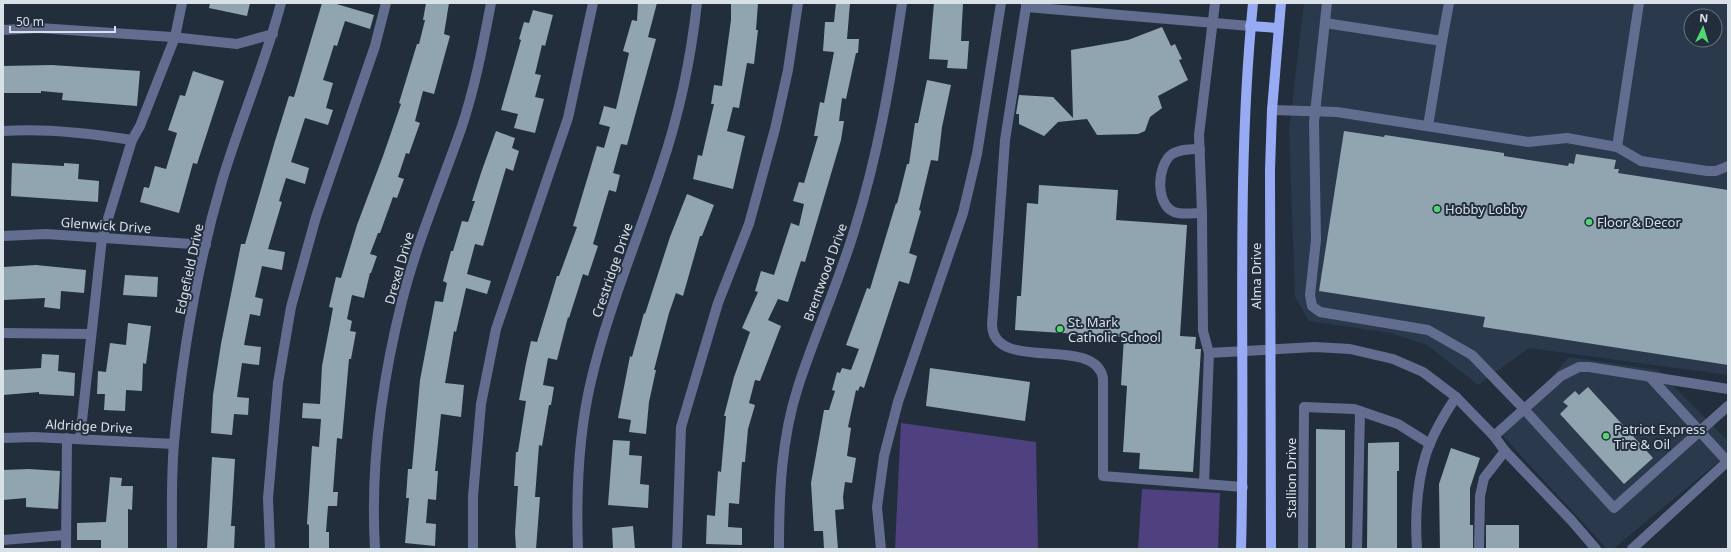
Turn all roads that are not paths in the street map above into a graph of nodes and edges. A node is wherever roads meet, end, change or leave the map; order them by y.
1 (182, 3) edge
2 (281, 3) edge
3 (386, 3) edge
4 (491, 3) edge
5 (593, 3) edge
6 (697, 3) edge
7 (798, 3) edge
8 (902, 3) edge
9 (1001, 3) edge
10 (1215, 3) edge
11 (1253, 3) edge
12 (1281, 3) edge
13 (1327, 3) edge
14 (1449, 3) edge
15 (1640, 3) edge
16 (1026, 5) edge
17 (1213, 23) junction
18 (1325, 23) junction
19 (1250, 26) junction
20 (1278, 28) junction
21 (3, 30) edge
22 (273, 34) junction
23 (175, 37) junction
24 (1442, 41) junction
25 (1272, 110) junction
26 (1315, 110) junction
27 (1428, 126) junction
28 (3, 131) edge
29 (132, 140) junction
30 (1618, 147) junction
31 (1200, 149) junction
32 (1728, 166) edge
33 (1202, 213) junction
34 (3, 236) edge
35 (102, 238) junction
36 (206, 245) junction
37 (3, 333) edge
38 (91, 334) junction
39 (1269, 350) junction
40 (1242, 351) junction
41 (1209, 353) junction
42 (1650, 377) junction
43 (1728, 389) edge
44 (1456, 396) junction
45 (1728, 406) edge
46 (1524, 409) junction
47 (1360, 411) junction
48 (1700, 431) junction
49 (1494, 436) junction
50 (3, 438) edge
51 (67, 438) junction
52 (80, 439) junction
53 (174, 444) junction
54 (1430, 444) junction
55 (1505, 451) junction
56 (1728, 461) edge
57 (1204, 484) junction
58 (1243, 487) junction
59 (65, 535) junction
60 (3, 540) edge
61 (66, 549) edge
62 (172, 549) edge
63 (270, 549) edge
64 (375, 549) edge
65 (473, 549) edge
66 (578, 549) edge
67 (677, 549) edge
68 (779, 549) edge
69 (881, 549) edge
70 (1241, 549) edge
71 (1271, 549) edge
72 (1304, 549) edge
73 (1358, 549) edge
74 (1417, 549) edge
75 (1479, 549) edge
76 (1596, 549) edge
77 (1632, 549) edge

1 - 23 street
2 - 22 street, Edgefield Drive
3 - 63 street
4 - 64 street, Drexel Drive
5 - 65 street
6 - 66 street, Crestridge Drive
7 - 67 street
8 - 68 street, Brentwood Drive
9 - 69 street
10 - 17 street
11 - 19 main road, Alma Drive
12 - 20 main road, Alma Drive
13 - 18 street
14 - 24 street
15 - 30 street
16 - 17 street
16 - 57 street
17 - 19 street
17 - 31 street
18 - 24 street
18 - 26 street
19 - 20 main road
19 - 40 main road, Alma Drive
20 - 25 main road, Alma Drive
21 - 23 street
22 - 23 street
22 - 36 street, Edgefield Drive
23 - 29 street
24 - 27 street
25 - 26 street
25 - 39 main road, Alma Drive
26 - 27 street
26 - 46 street
27 - 30 street
28 - 29 street
29 - 35 street
30 - 32 street
31 - 33 street
31 - 33 street
33 - 41 street
34 - 35 street, Glenwick Drive
35 - 36 street, Glenwick Drive
35 - 38 street
36 - 53 street, Edgefield Drive
37 - 38 street
38 - 52 street
39 - 40 street
39 - 44 street
39 - 71 main road, Alma Drive
40 - 41 street
40 - 58 main road, Alma Drive
41 - 57 street
42 - 43 street
42 - 46 street
42 - 48 street
44 - 49 street
44 - 54 street
45 - 48 street
46 - 48 street
46 - 49 street
47 - 54 street
47 - 72 street, Stallion Drive
47 - 73 street
48 - 56 street
49 - 55 street
50 - 51 street, Aldridge Drive
51 - 52 street, Aldridge Drive
51 - 59 street
52 - 53 street, Aldridge Drive
53 - 62 street, Edgefield Drive
54 - 74 street
55 - 75 street
55 - 76 street
56 - 77 street
57 - 58 street
58 - 70 main road, Alma Drive
59 - 60 street
59 - 61 street

